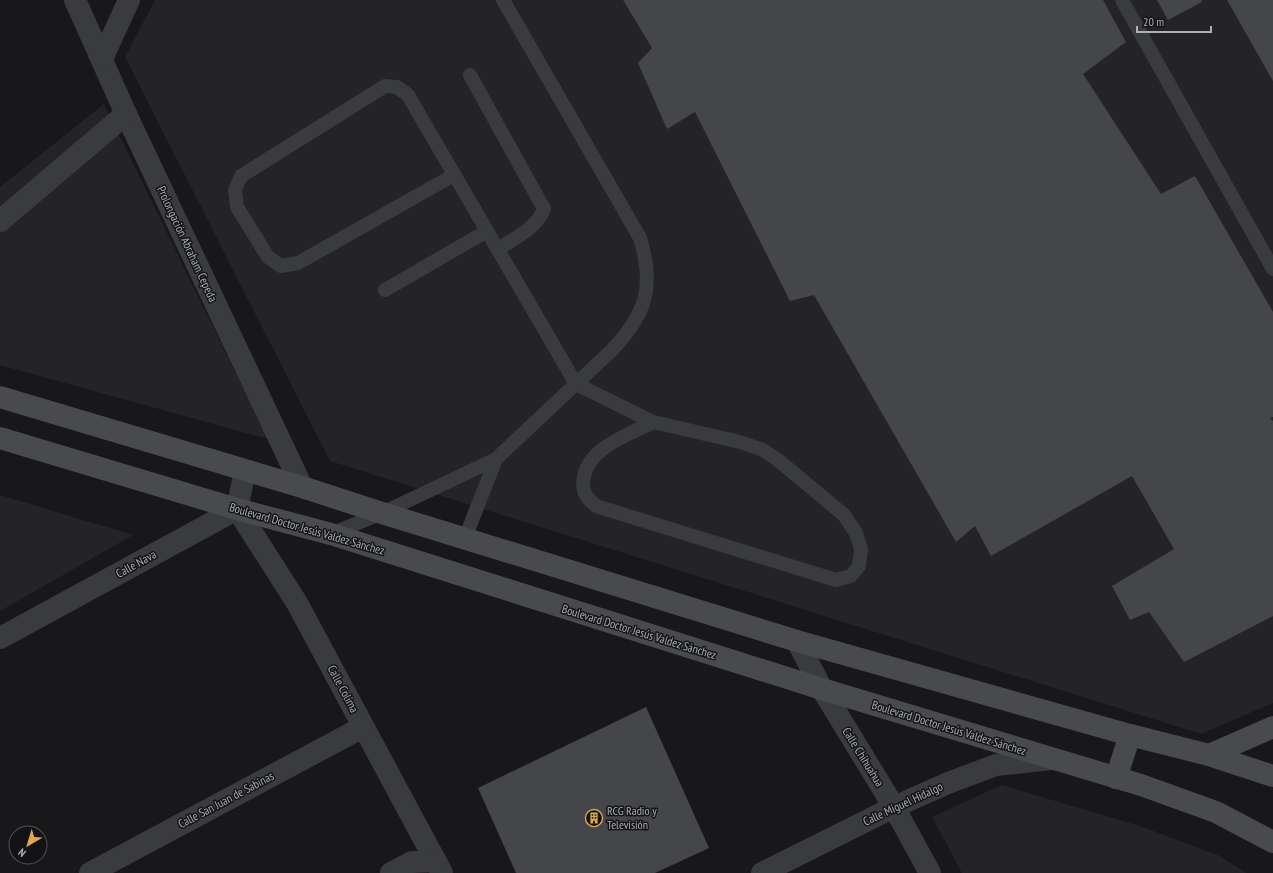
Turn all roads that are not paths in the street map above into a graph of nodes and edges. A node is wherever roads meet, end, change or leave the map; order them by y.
1 (75, 0) edge
2 (129, 0) edge
3 (503, 0) edge
4 (1122, 0) edge
5 (102, 58) junction
6 (470, 75) dead end
7 (126, 114) junction
8 (454, 175) junction
9 (0, 221) edge
10 (487, 231) junction
11 (498, 249) junction
12 (1273, 269) edge
13 (385, 290) dead end
14 (576, 384) junction
15 (0, 397) edge
16 (653, 422) junction
17 (0, 438) edge
18 (496, 459) junction
19 (245, 471) junction
20 (302, 487) junction
21 (237, 509) junction
22 (382, 513) junction
23 (331, 534) junction
24 (465, 538) junction
25 (0, 638) edge
26 (798, 641) junction
27 (822, 689) junction
28 (363, 727) junction
29 (1273, 727) edge
30 (1130, 735) junction
31 (1209, 755) junction
32 (1051, 759) junction
33 (1273, 776) edge
34 (1116, 778) junction
35 (894, 807) junction
36 (1273, 842) edge
37 (439, 867) edge
38 (90, 873) edge
39 (391, 873) edge
40 (762, 873) edge
41 (930, 873) edge

1 - 5 street, Prolongación Abraham Cepeda
2 - 5 street
3 - 14 lane
4 - 12 lane
5 - 7 street, Prolongación Abraham Cepeda
6 - 11 lane
7 - 9 street
7 - 20 street, Prolongación Abraham Cepeda
8 - 8 lane
8 - 10 lane
10 - 11 lane
10 - 13 lane
11 - 14 lane
14 - 16 lane
14 - 18 lane
15 - 19 main road
16 - 16 lane
17 - 21 main road, Boulevard Doctor Jesús Valdez Sánchez
18 - 22 lane
18 - 24 lane
19 - 20 main road
19 - 21 street
20 - 22 main road
21 - 23 main road, Boulevard Doctor Jesús Valdez Sánchez
21 - 25 street, Calle Nava
21 - 28 street, Calle Colima
22 - 23 lane
22 - 24 main road
23 - 27 main road, Boulevard Doctor Jesús Valdez Sánchez
24 - 26 main road
26 - 27 street, Calle Chihuahua
26 - 30 main road
27 - 32 main road, Boulevard Doctor Jesús Valdez Sánchez
27 - 35 street, Calle Chihuahua
28 - 37 street, Calle Colima
28 - 38 street, Calle San Juan de Sabinas
29 - 31 main road
30 - 31 main road
30 - 34 main road
31 - 33 main road
32 - 34 main road, Boulevard Doctor Jesús Valdez Sánchez
32 - 35 street, Calle Miguel Hidalgo
34 - 36 main road, Boulevard Doctor Jesús Valdez Sánchez
35 - 40 street, Calle Miguel Hidalgo
35 - 41 street, Calle Chihuahua
37 - 39 street

